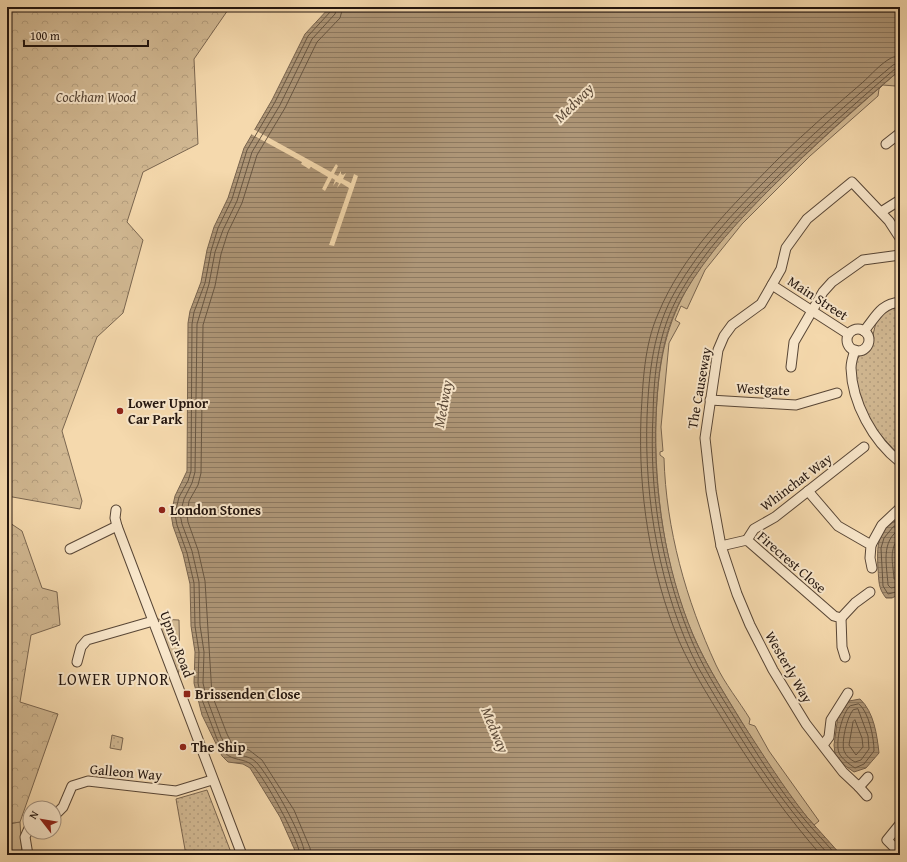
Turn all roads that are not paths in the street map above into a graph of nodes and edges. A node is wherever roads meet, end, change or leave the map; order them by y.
1 (900, 133) edge
2 (886, 144) dead end
3 (900, 200) edge
4 (881, 212) junction
5 (900, 238) edge
6 (900, 254) edge
7 (772, 285) junction
8 (900, 302) edge
9 (812, 310) junction
10 (864, 331) junction
11 (848, 334) junction
12 (855, 350) junction
13 (791, 367) dead end
14 (837, 393) dead end
15 (710, 400) junction
16 (864, 447) dead end
17 (897, 460) edge
18 (900, 469) edge
19 (808, 490) junction
20 (899, 509) dead end
21 (116, 510) dead end
22 (117, 526) junction
23 (747, 540) junction
24 (871, 545) junction
25 (721, 546) junction
26 (70, 549) dead end
27 (872, 568) dead end
28 (870, 592) dead end
29 (841, 618) junction
30 (153, 621) junction
31 (845, 657) dead end
32 (78, 662) dead end
33 (848, 693) dead end
34 (823, 746) junction
35 (868, 777) dead end
36 (212, 780) junction
37 (859, 786) junction
38 (867, 796) dead end
39 (62, 808) edge
40 (900, 824) edge
41 (26, 840) edge
42 (900, 853) edge
43 (28, 855) edge
44 (242, 855) edge

1 - 2 street
3 - 4 street
4 - 5 street
4 - 7 street, The Causeway
6 - 9 street
7 - 9 street, Main Street
7 - 15 street, The Causeway
8 - 10 street
9 - 11 street, Main Street
9 - 13 street
10 - 11 street
10 - 12 street
11 - 12 street
12 - 17 street
14 - 15 street, Westgate
15 - 25 street, The Causeway
16 - 19 street, Whinchat Way
17 - 18 street
19 - 23 street, Whinchat Way
19 - 24 street
20 - 24 street
21 - 22 street, Upnor Road
22 - 26 street
22 - 30 street, Upnor Road
23 - 25 street, Firecrest Close
23 - 29 street, Firecrest Close
24 - 27 street
25 - 34 street, Westerly Way
28 - 29 street
29 - 31 street
30 - 32 street
30 - 36 street, Upnor Road
33 - 34 street
34 - 37 street, Westerly Way
35 - 37 street
36 - 39 street, Galleon Way
36 - 44 street, Upnor Road
37 - 38 street, Westerly Way
40 - 42 street
41 - 43 street

